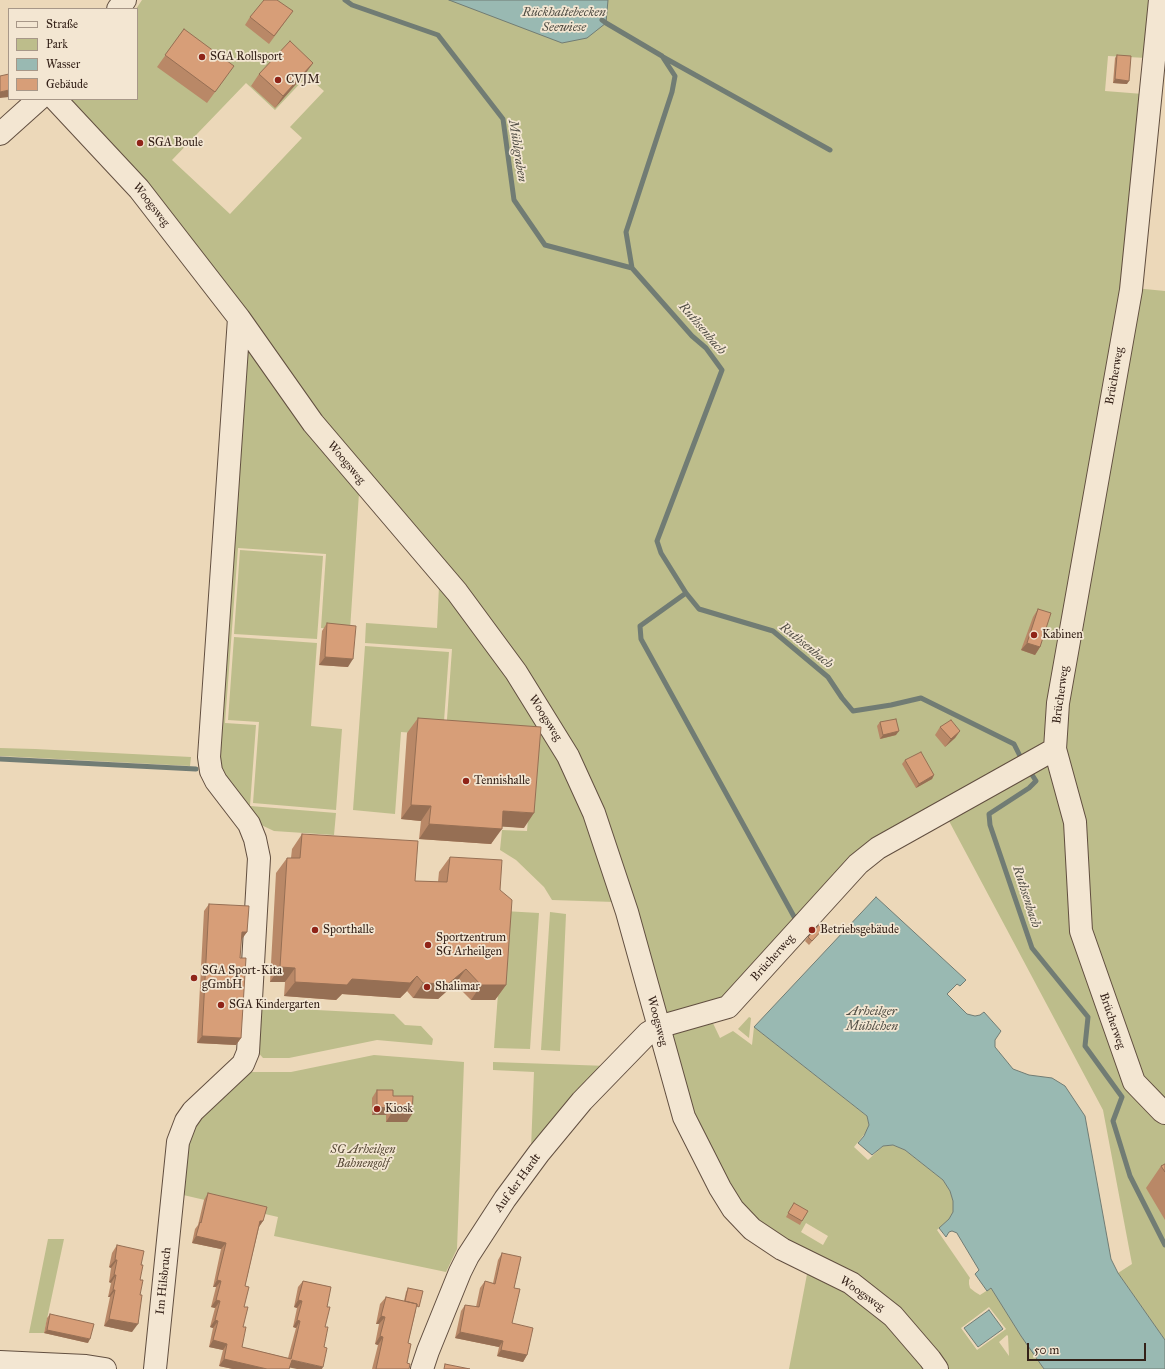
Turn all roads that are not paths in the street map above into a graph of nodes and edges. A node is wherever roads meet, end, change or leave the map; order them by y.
1 (125, 0) edge
2 (1160, 0) edge
3 (119, 8) edge
4 (38, 100) edge
5 (55, 100) edge
6 (0, 134) edge
7 (239, 318) junction
8 (1049, 752) junction
9 (658, 1027) junction
10 (1165, 1113) edge
11 (0, 1362) edge
12 (105, 1369) edge
13 (155, 1369) edge
14 (422, 1369) edge
15 (937, 1369) edge

1 - 3 street
2 - 8 street, Brücherweg
4 - 6 street
5 - 7 street, Woogsweg
7 - 9 street, Woogsweg
7 - 13 street, Im Hilsbruch
8 - 9 street, Brücherweg
8 - 10 street, Brücherweg
9 - 14 street, Auf der Hardt
9 - 15 street, Woogsweg
11 - 12 street

